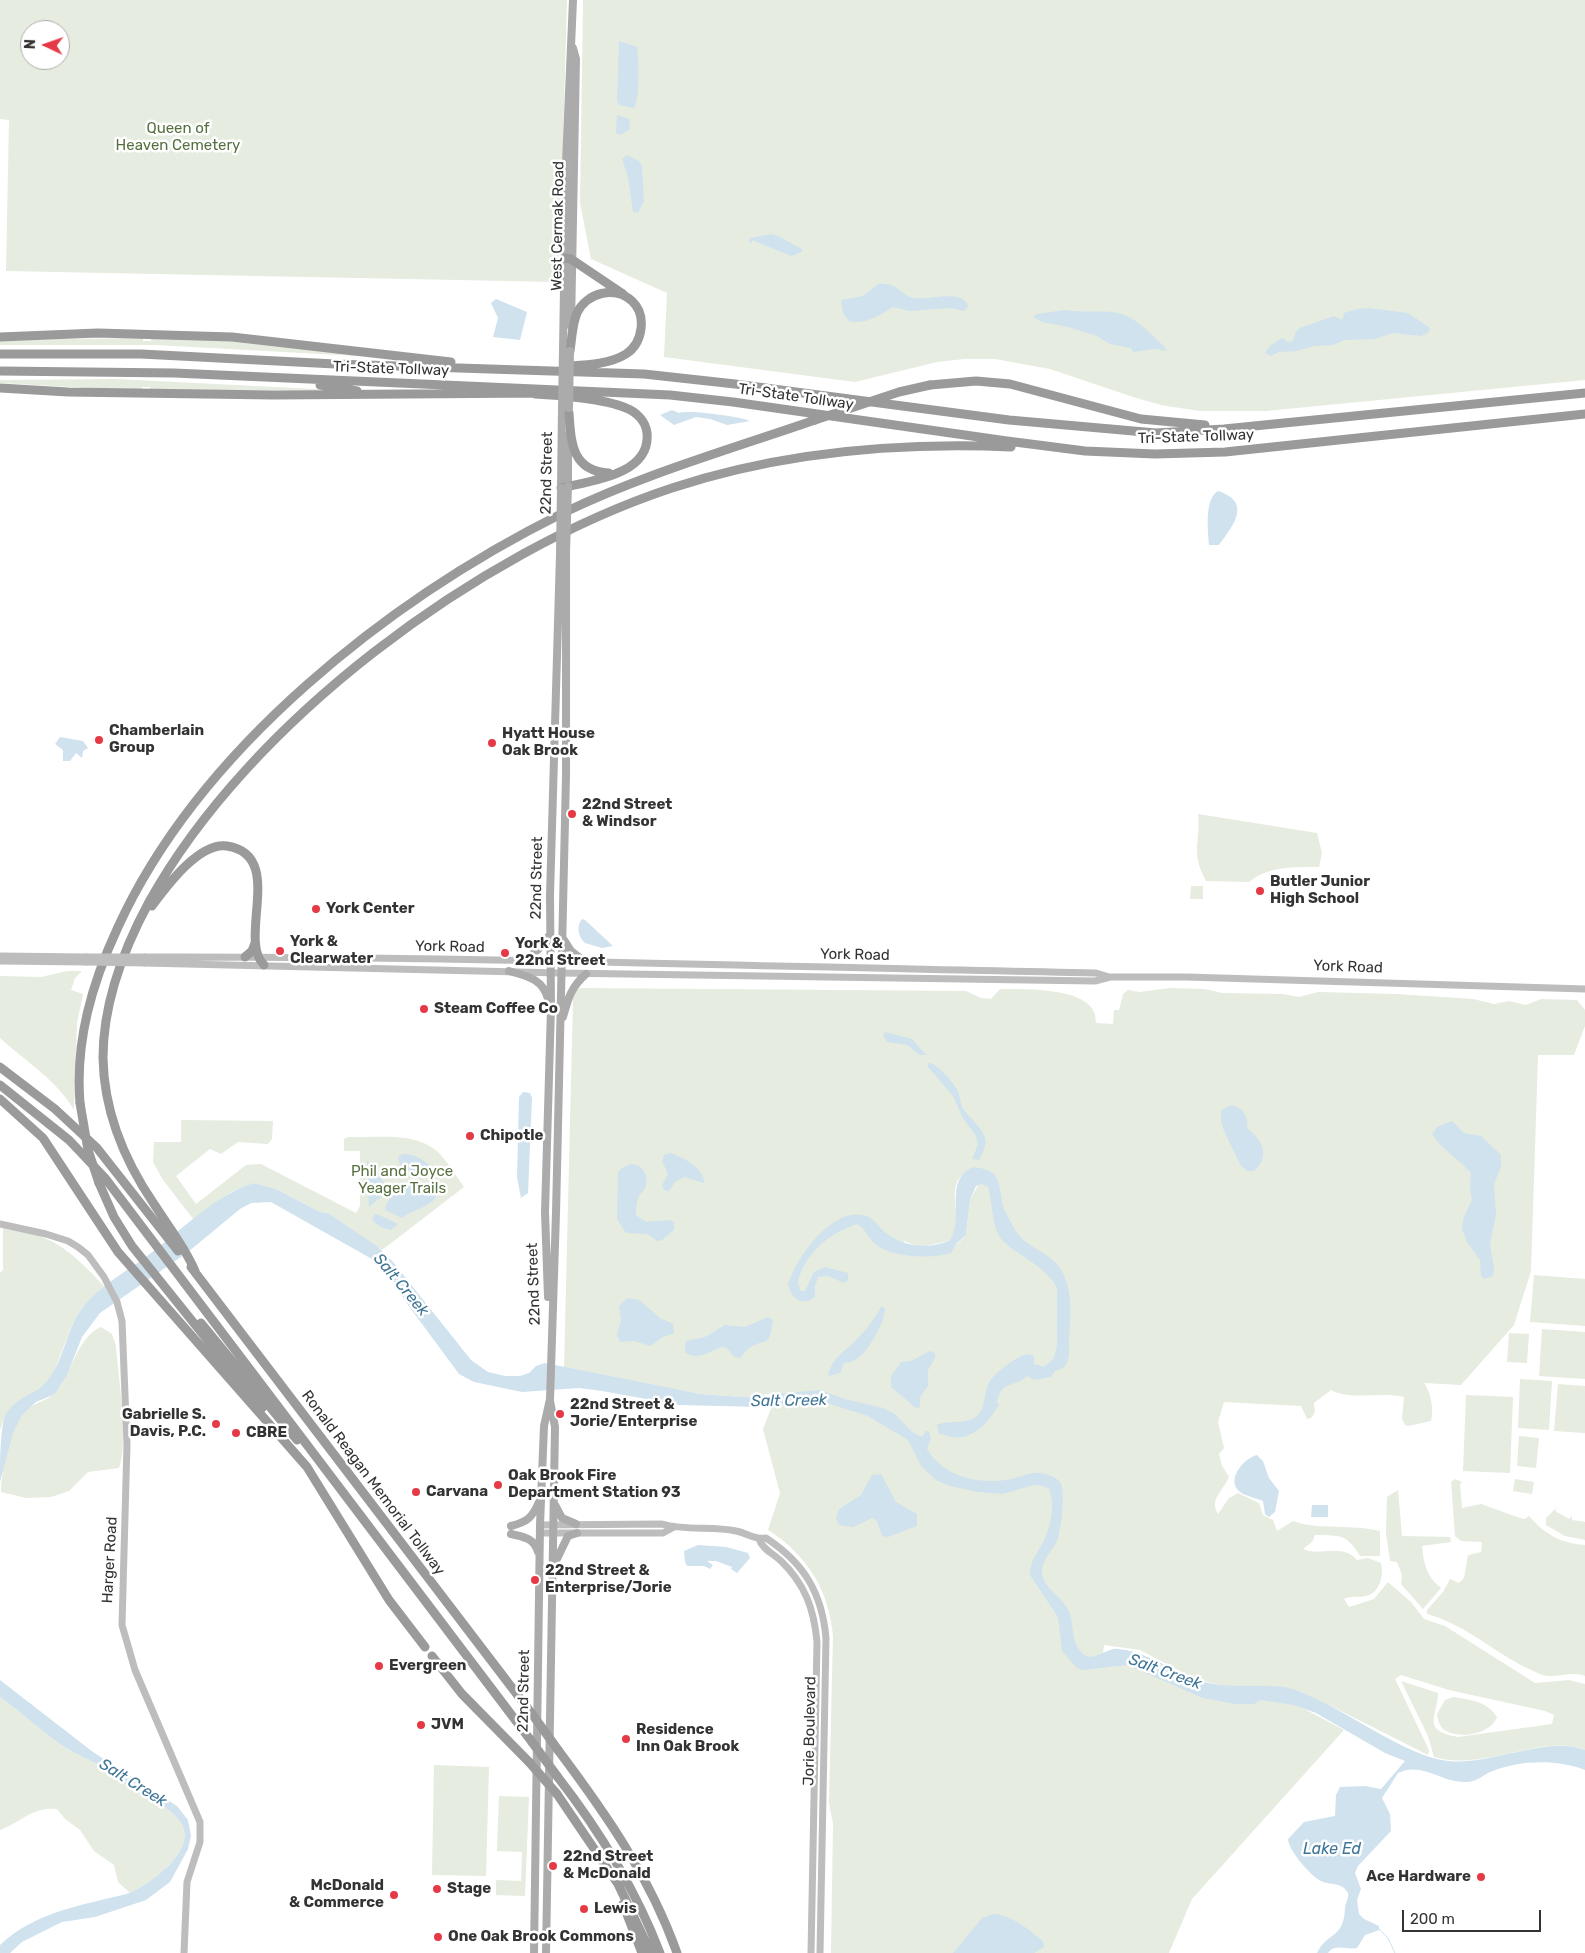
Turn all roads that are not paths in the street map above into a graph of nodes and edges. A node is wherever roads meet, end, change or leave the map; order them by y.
1 (573, 0) edge
2 (568, 258) junction
3 (631, 300) junction
4 (0, 337) edge
5 (567, 350) junction
6 (0, 354) edge
7 (498, 368) junction
8 (536, 369) junction
9 (0, 371) edge
10 (298, 379) junction
11 (0, 388) edge
12 (604, 391) junction
13 (1585, 393) edge
14 (528, 394) junction
15 (396, 395) junction
16 (567, 410) junction
17 (1585, 414) edge
18 (1270, 424) junction
19 (1085, 451) junction
20 (614, 474) junction
21 (564, 487) junction
22 (563, 553) junction
23 (549, 935) junction
24 (561, 935) junction
25 (130, 939) junction
26 (256, 940) junction
27 (0, 956) edge
28 (245, 957) junction
29 (257, 957) junction
30 (86, 959) junction
31 (145, 960) junction
32 (0, 961) edge
33 (526, 962) junction
34 (549, 962) junction
35 (560, 962) junction
36 (585, 962) junction
37 (264, 965) junction
38 (509, 972) junction
39 (549, 973) junction
40 (560, 973) junction
41 (586, 974) junction
42 (1110, 978) junction
43 (1585, 989) edge
44 (551, 1008) junction
45 (560, 1029) junction
46 (0, 1067) edge
47 (0, 1085) edge
48 (2, 1102) edge
49 (0, 1224) edge
50 (165, 1228) junction
51 (195, 1271) junction
52 (158, 1279) junction
53 (550, 1349) junction
54 (550, 1400) junction
55 (306, 1467) junction
56 (329, 1472) junction
57 (541, 1498) junction
58 (554, 1504) junction
59 (576, 1524) junction
60 (674, 1527) junction
61 (540, 1529) junction
62 (553, 1530) junction
63 (577, 1534) junction
64 (759, 1540) junction
65 (540, 1557) junction
66 (552, 1569) junction
67 (425, 1648) dead end
68 (432, 1656) dead end
69 (588, 1838) junction
70 (184, 1953) edge
71 (534, 1953) edge
72 (546, 1953) edge
73 (642, 1953) edge
74 (652, 1953) edge
75 (660, 1953) edge
76 (677, 1953) edge
77 (811, 1953) edge
78 (820, 1953) edge

1 - 2 main road, West Cermak Road
2 - 3 highway
2 - 5 main road, West Cermak Road
3 - 5 highway
3 - 8 highway
4 - 7 highway
5 - 16 main road, West Cermak Road, bridge
6 - 7 highway, Tri-State Tollway
7 - 8 highway, Tri-State Tollway
8 - 18 highway, Tri-State Tollway
9 - 10 highway, Tri-State Tollway
10 - 12 highway, Tri-State Tollway
10 - 15 highway
11 - 15 highway
12 - 14 highway
12 - 19 highway, Tri-State Tollway
13 - 18 highway, Tri-State Tollway
14 - 15 highway
14 - 20 highway
16 - 20 highway
16 - 21 main road, 22nd Street
17 - 19 highway, Tri-State Tollway
18 - 52 highway, bridge
19 - 25 highway
20 - 21 highway
21 - 22 main road, 22nd Street, bridge
22 - 23 main road, 22nd Street
22 - 24 main road, 22nd Street
23 - 33 main road
23 - 34 main road, 22nd Street
24 - 35 main road, 22nd Street
24 - 36 main road
25 - 26 highway
25 - 50 highway
26 - 28 highway
26 - 29 highway
27 - 30 main road, York Road
28 - 29 main road, York Road
28 - 31 main road, York Road
29 - 33 main road, York Road
29 - 37 highway
30 - 31 main road, York Road, bridge
30 - 32 main road, York Road
31 - 37 main road, York Road
33 - 34 main road, York Road
34 - 35 main road, York Road
34 - 39 main road, 22nd Street
35 - 36 main road, York Road
35 - 40 main road, 22nd Street
36 - 42 main road, York Road
37 - 38 main road, York Road
38 - 39 main road, York Road
38 - 44 main road
39 - 40 main road, York Road
39 - 44 main road, 22nd Street
40 - 41 main road, York Road
40 - 45 main road, 22nd Street
41 - 42 main road, York Road
41 - 45 main road
42 - 43 main road, York Road
44 - 53 main road, 22nd Street
45 - 53 main road, 22nd Street
46 - 50 highway, Ronald Reagan Memorial Tollway
47 - 56 highway, Ronald Reagan Memorial Tollway
48 - 55 highway
49 - 70 main road, Harger Road
50 - 51 highway, Ronald Reagan Memorial Tollway
50 - 51 highway
51 - 76 highway, Ronald Reagan Memorial Tollway, bridge
52 - 55 highway
52 - 56 highway
53 - 54 main road, 22nd Street
54 - 57 main road, 22nd Street
54 - 58 main road, 22nd Street
55 - 67 highway
56 - 75 highway, Ronald Reagan Memorial Tollway, bridge
57 - 61 main road, 22nd Street
57 - 65 main road
58 - 59 main road
58 - 62 main road, 22nd Street
59 - 60 main road, Jorie Boulevard
59 - 62 main road, Jorie Boulevard
60 - 63 main road, Jorie Boulevard
60 - 64 main road, Jorie Boulevard
61 - 62 main road, Jorie Boulevard
61 - 65 main road, 22nd Street
62 - 63 main road, Jorie Boulevard
62 - 66 main road, 22nd Street
63 - 66 main road
64 - 77 main road, Jorie Boulevard
64 - 78 main road, Jorie Boulevard
65 - 71 main road, 22nd Street
66 - 72 main road, 22nd Street
68 - 69 highway, bridge
69 - 73 highway
69 - 74 highway

